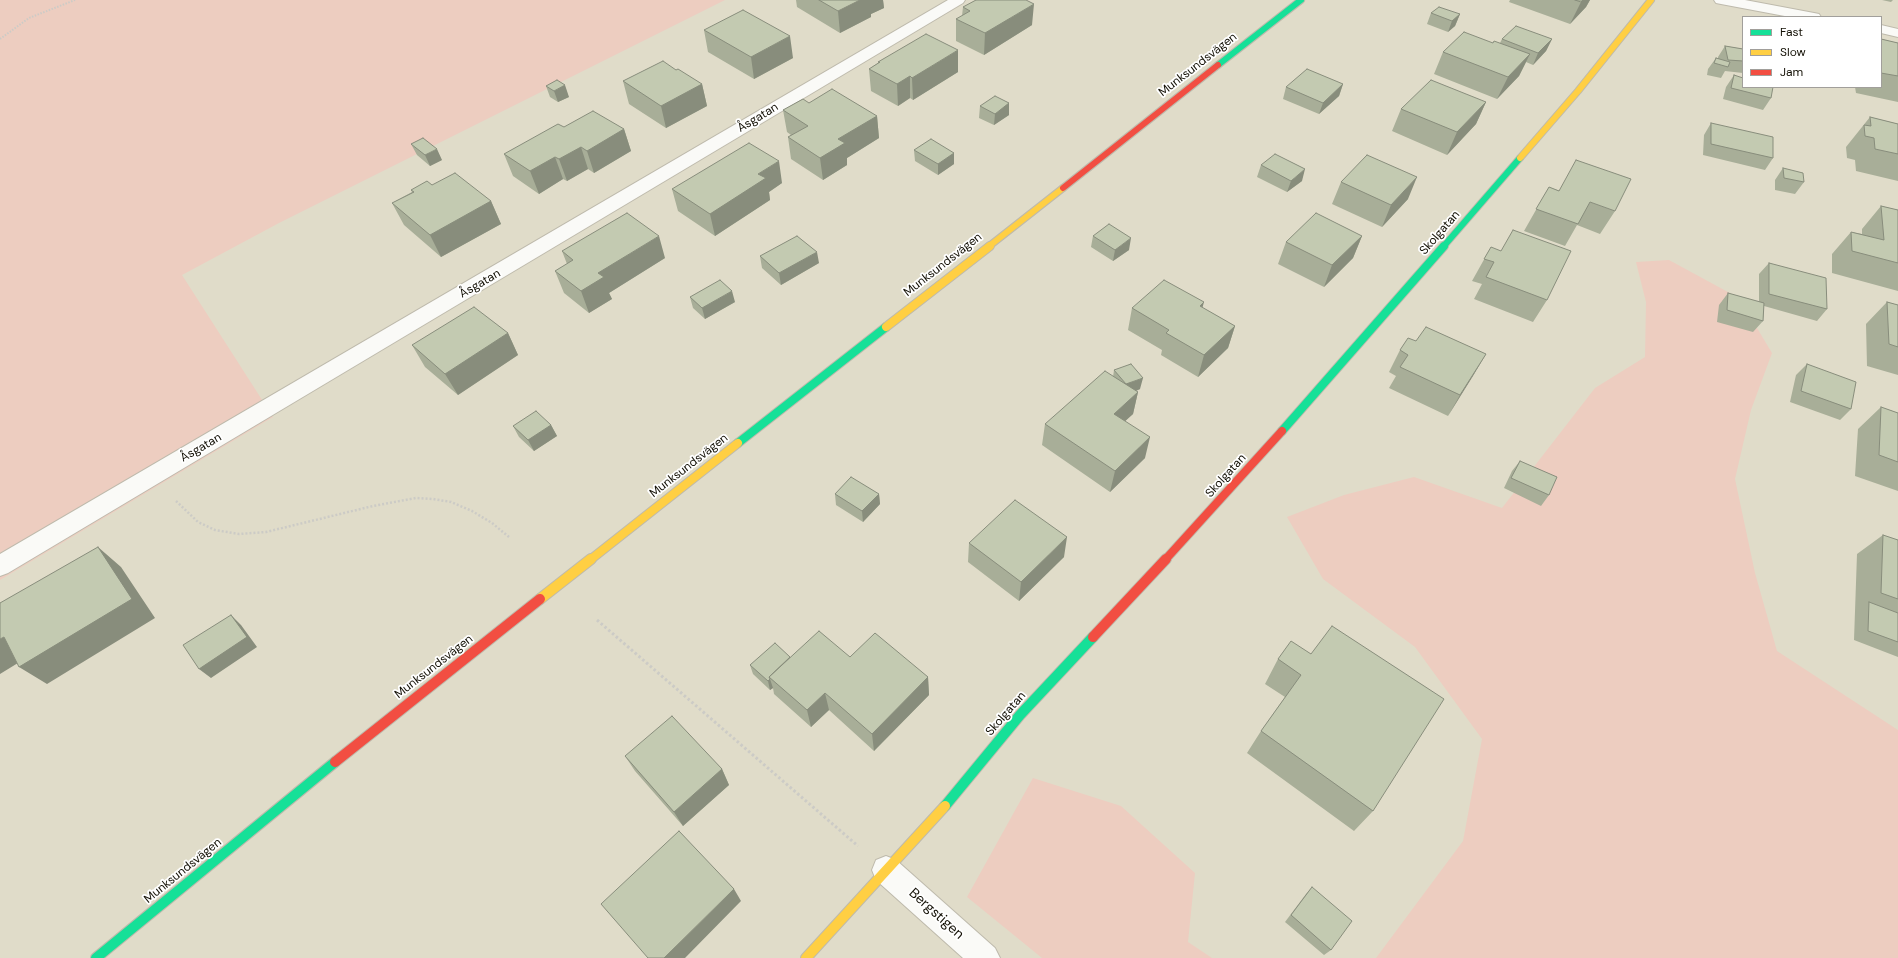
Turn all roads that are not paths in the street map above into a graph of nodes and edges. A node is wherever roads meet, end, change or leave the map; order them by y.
1 (958, 0) edge
2 (1301, 0) edge
3 (1651, 0) edge
4 (1721, 0) edge
5 (1809, 16) edge
6 (1882, 29) edge
7 (1898, 32) edge
8 (0, 566) edge
9 (886, 870) junction
10 (96, 958) edge
11 (806, 958) edge
12 (985, 958) edge

1 - 8 street, Åsgatan
2 - 10 street, Munksundsvägen
3 - 9 street, Skolgatan
4 - 5 street
6 - 7 street
9 - 11 street, Skolgatan
9 - 12 street, Bergstigen

